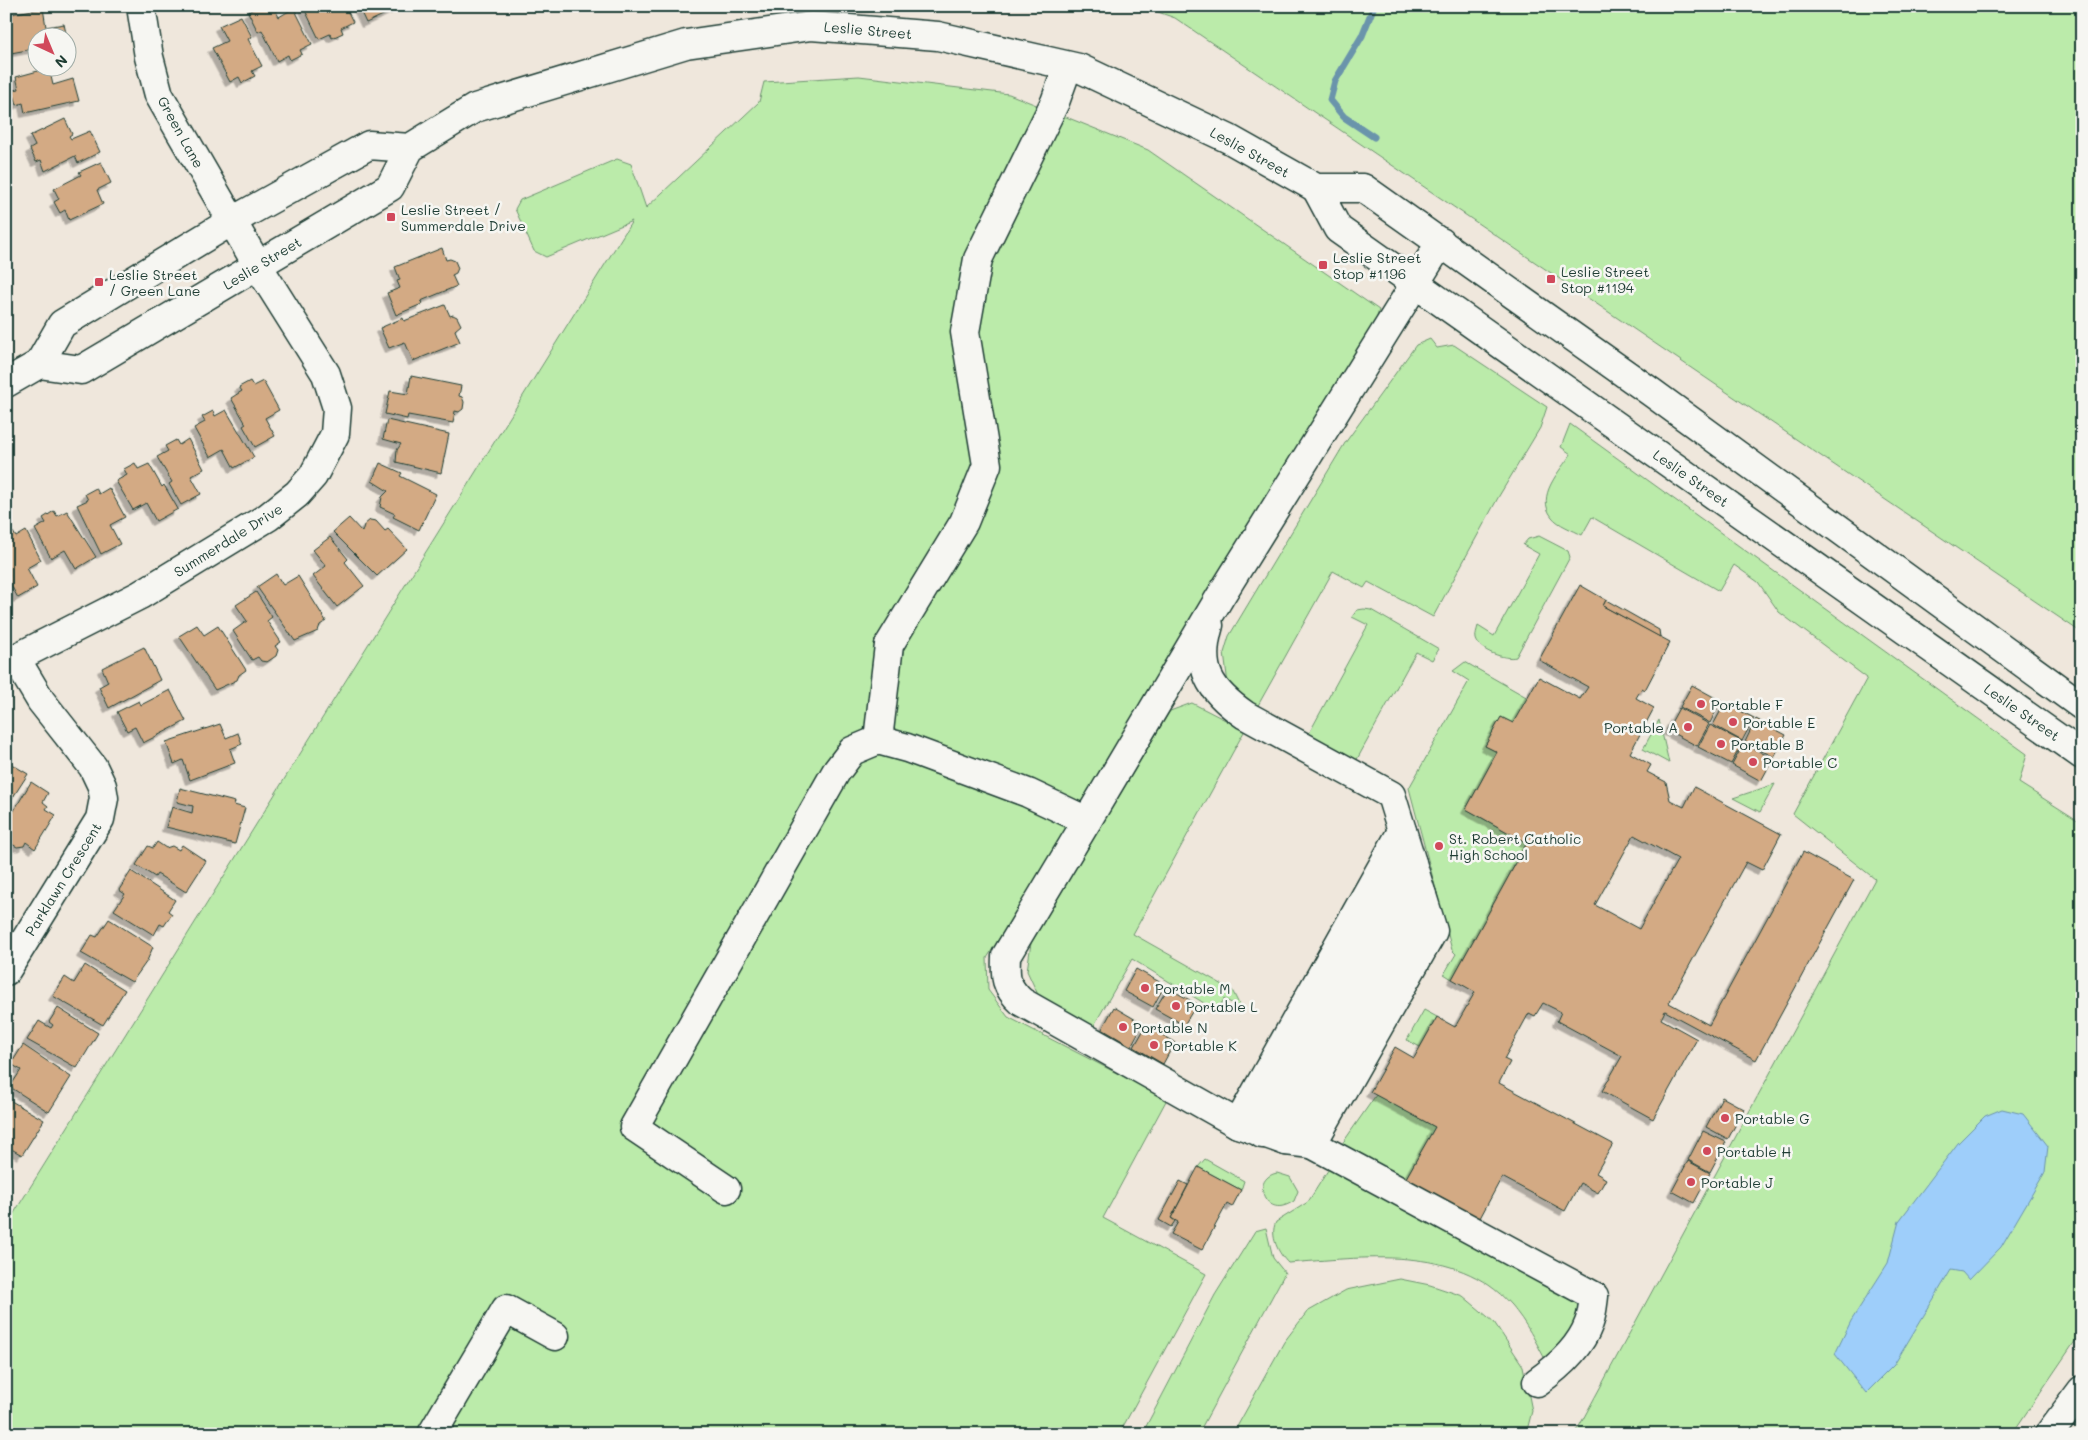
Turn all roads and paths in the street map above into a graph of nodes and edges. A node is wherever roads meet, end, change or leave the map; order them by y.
1 (141, 6) edge
2 (1068, 66) junction
3 (410, 148) junction
4 (1316, 188) junction
5 (232, 221) junction
6 (1441, 242) junction
7 (258, 266) junction
8 (1415, 285) junction
9 (39, 364) junction
10 (6, 383) edge
11 (1220, 597) junction
12 (11, 661) edge
13 (2082, 706) edge
14 (878, 740) junction
15 (2082, 755) edge
16 (1087, 821) junction
17 (1402, 831) junction
18 (1412, 863) junction
19 (6, 971) edge
20 (1275, 1136) junction
21 (726, 1189) dead end
22 (555, 1336) dead end
23 (1537, 1382) dead end
24 (2082, 1390) edge
25 (432, 1434) edge
26 (2050, 1434) edge

1 - 5 main road, Green Lane
2 - 3 main road, Leslie Street
2 - 4 main road, Leslie Street
2 - 14 main road
3 - 5 main road
3 - 7 main road, Leslie Street
4 - 6 main road, Leslie Street
4 - 8 main road, Leslie Street
5 - 7 main road, Green Lane
5 - 9 main road
6 - 8 main road
6 - 13 main road, Leslie Street
7 - 9 main road, Leslie Street
7 - 12 main road, Summerdale Drive
8 - 11 main road
8 - 15 main road, Leslie Street
9 - 10 main road
11 - 16 main road
11 - 17 main road
12 - 19 main road, Parklawn Crescent
14 - 16 main road
14 - 21 main road
16 - 20 main road
17 - 18 main road
17 - 20 main road
18 - 20 main road
18 - 20 main road
20 - 23 main road
22 - 25 main road
24 - 26 main road

